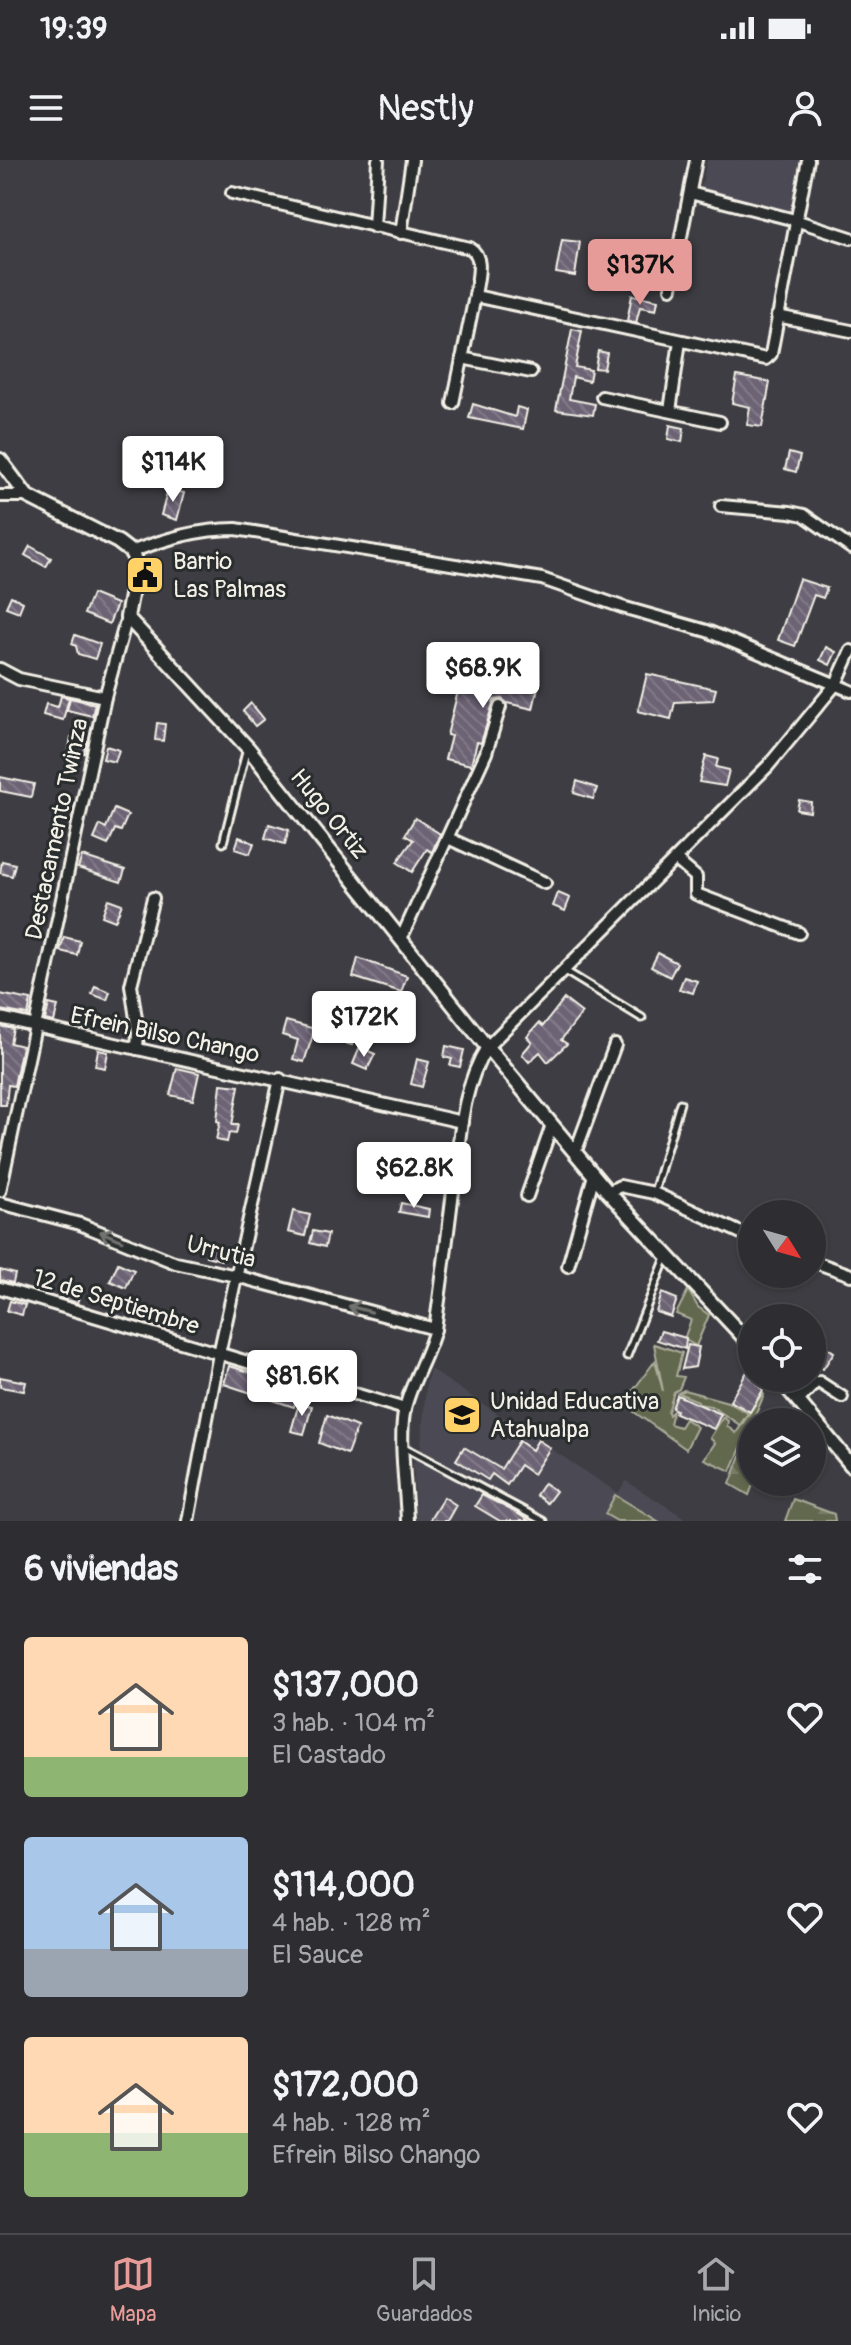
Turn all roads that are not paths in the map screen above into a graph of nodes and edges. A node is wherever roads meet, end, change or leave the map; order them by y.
1 (378, 160) edge
2 (412, 160) edge
3 (696, 160) edge
4 (808, 160) edge
5 (232, 193) dead end
6 (690, 193) junction
7 (795, 220) junction
8 (374, 227) junction
9 (401, 233) junction
10 (851, 238) edge
11 (671, 288) dead end
12 (475, 296) junction
13 (777, 316) junction
14 (851, 331) edge
15 (680, 341) junction
16 (462, 358) junction
17 (531, 372) dead end
18 (602, 397) dead end
19 (453, 403) dead end
20 (670, 411) junction
21 (720, 422) dead end
22 (0, 460) edge
23 (0, 496) edge
24 (27, 496) junction
25 (721, 506) dead end
26 (851, 548) edge
27 (131, 552) junction
28 (127, 617) junction
29 (851, 651) edge
30 (0, 669) edge
31 (836, 684) junction
32 (851, 691) edge
33 (105, 697) junction
34 (500, 707) dead end
35 (248, 748) junction
36 (448, 838) junction
37 (223, 843) dead end
38 (675, 859) junction
39 (545, 883) dead end
40 (153, 898) dead end
41 (799, 933) dead end
42 (401, 939) junction
43 (564, 970) junction
44 (0, 1018) edge
45 (642, 1018) dead end
46 (35, 1027) junction
47 (615, 1045) dead end
48 (487, 1047) junction
49 (137, 1049) junction
50 (280, 1079) junction
51 (680, 1103) dead end
52 (462, 1122) junction
53 (552, 1125) junction
54 (575, 1153) junction
55 (594, 1175) junction
56 (0, 1191) edge
57 (608, 1192) junction
58 (654, 1193) junction
59 (527, 1196) dead end
60 (0, 1203) edge
61 (738, 1232) edge
62 (668, 1254) junction
63 (568, 1266) dead end
64 (826, 1266) edge
65 (851, 1275) edge
66 (236, 1276) junction
67 (0, 1288) edge
68 (435, 1329) junction
69 (738, 1331) edge
70 (219, 1354) junction
71 (627, 1356) dead end
72 (791, 1392) edge
73 (842, 1397) dead end
74 (798, 1401) junction
75 (405, 1409) junction
76 (404, 1447) junction
77 (851, 1465) edge
78 (188, 1521) edge
79 (407, 1521) edge
80 (543, 1521) edge

1 - 8 street
2 - 9 street
3 - 6 street
4 - 7 street
5 - 8 street
6 - 7 street
6 - 11 street
7 - 10 street
7 - 13 street
8 - 9 street
9 - 12 street
12 - 15 street
12 - 16 street
13 - 14 street
13 - 15 street
15 - 20 street
16 - 17 street
16 - 19 street
18 - 20 street
20 - 21 street
22 - 24 street
23 - 24 street
24 - 27 street
25 - 26 street
27 - 28 street
27 - 31 street
28 - 33 street, Destacamento Twinza
28 - 35 street, Hugo Ortiz
29 - 31 street
30 - 33 street
31 - 32 street
31 - 38 street
33 - 46 street, Destacamento Twinza
34 - 36 street
35 - 37 lane
35 - 42 street, Hugo Ortiz
36 - 39 street
36 - 42 street
38 - 41 street
38 - 43 street
40 - 49 street
42 - 48 street, Hugo Ortiz
43 - 45 lane
43 - 48 street
44 - 46 street, Efrein Bilso Chango
46 - 49 street, Efrein Bilso Chango
46 - 56 street, Destacamento Twinza
47 - 54 street
48 - 52 street
48 - 53 street, Hugo Ortiz
49 - 50 street, Efrein Bilso Chango
50 - 52 street, Efrein Bilso Chango
50 - 66 street
51 - 58 lane
52 - 68 street
53 - 54 street, Hugo Ortiz
53 - 59 street
54 - 55 street, Hugo Ortiz
55 - 57 street, Hugo Ortiz
55 - 63 street
57 - 58 street
57 - 62 street, Hugo Ortiz
58 - 61 street
66 -> 60 street, Urrutia
62 - 69 street, Hugo Ortiz
62 - 71 lane
64 - 65 street
68 -> 66 street, Urrutia
66 - 70 street
67 - 70 street, 12 de Septiembre
68 - 75 street
70 - 75 street, 12 de Septiembre
70 - 78 street
72 - 74 street
73 - 74 street
74 - 77 street
75 - 76 street
76 - 79 street
76 - 80 lane

